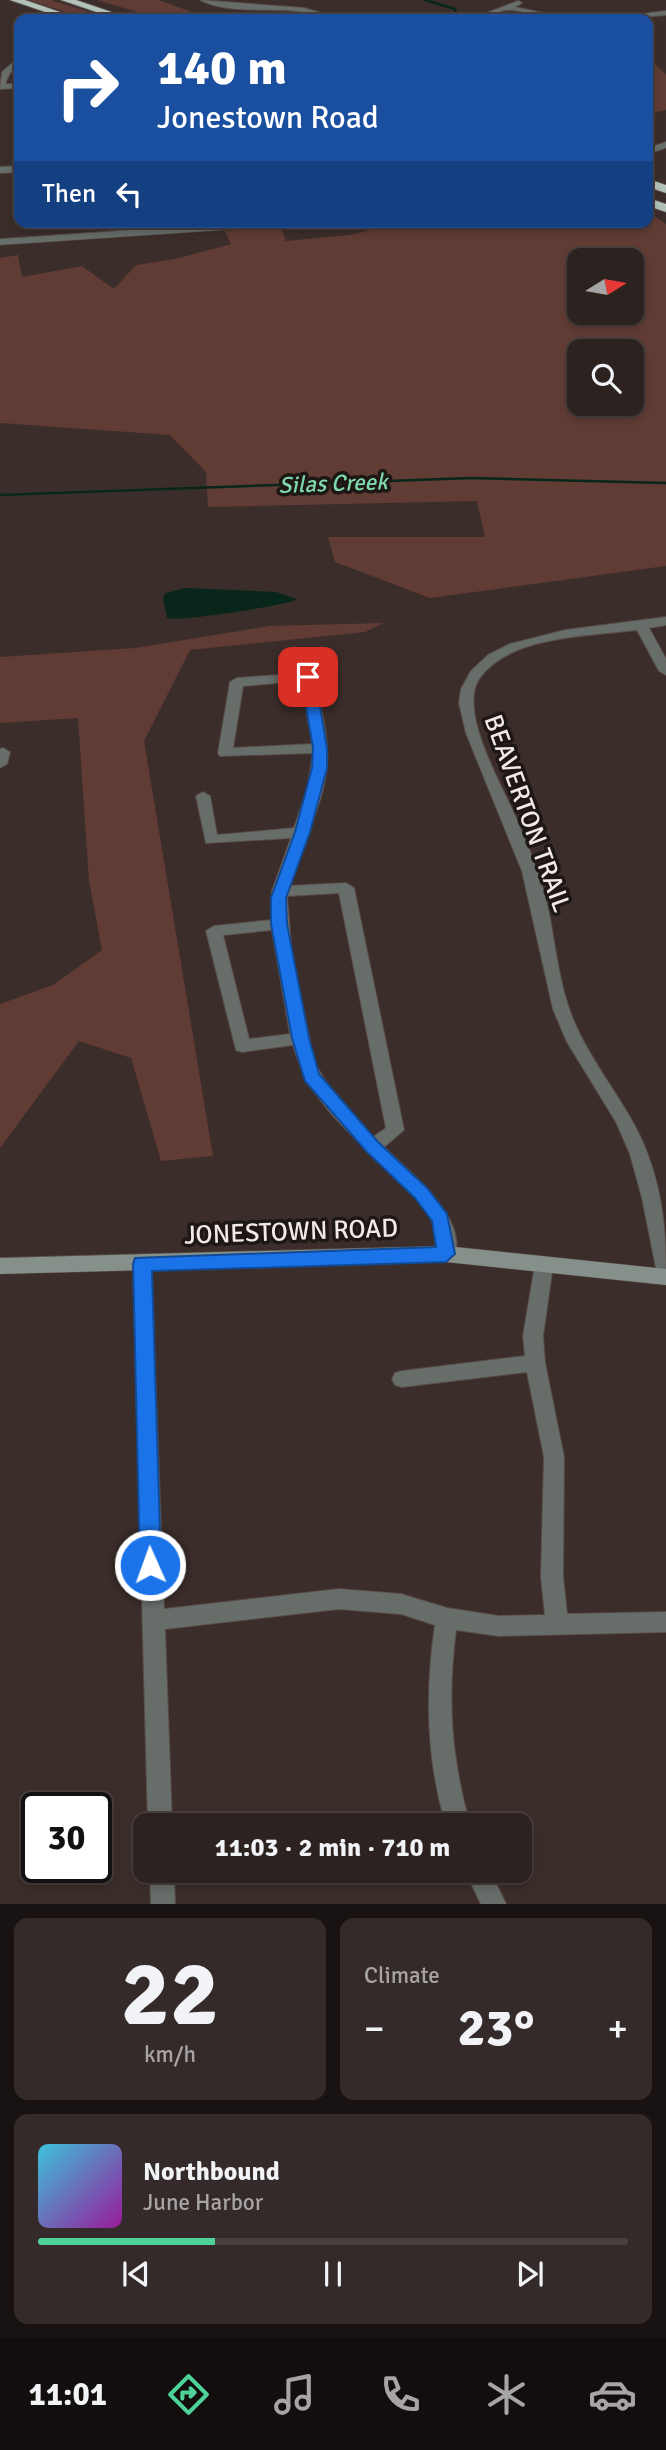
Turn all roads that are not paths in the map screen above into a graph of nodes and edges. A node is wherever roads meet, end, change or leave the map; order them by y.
1 (15, 0) edge
2 (66, 0) edge
3 (204, 0) edge
4 (522, 0) edge
5 (512, 8) junction
6 (59, 14) edge
7 (111, 14) edge
8 (323, 14) edge
9 (492, 14) edge
10 (542, 14) edge
11 (14, 66) edge
12 (0, 86) edge
13 (208, 228) edge
14 (0, 242) edge
15 (666, 621) edge
16 (642, 626) junction
17 (666, 671) edge
18 (320, 748) junction
19 (203, 796) dead end
20 (302, 832) junction
21 (280, 891) junction
22 (279, 924) junction
23 (300, 1038) junction
24 (372, 1147) junction
25 (446, 1254) junction
26 (142, 1264) junction
27 (544, 1265) junction
28 (0, 1266) edge
29 (666, 1275) edge
30 (535, 1363) junction
31 (402, 1378) dead end
32 (447, 1618) junction
33 (152, 1619) junction
34 (666, 1622) edge
35 (557, 1625) junction
36 (160, 1813) edge
37 (455, 1813) edge
38 (162, 1883) edge
39 (483, 1883) edge
40 (163, 1904) edge
41 (494, 1904) edge

1 - 6 highway
2 - 7 highway
3 - 8 street
4 - 5 street
5 - 9 street
5 - 10 street
11 - 12 street
13 - 14 street
15 - 16 street, BEAVERTON TRAIL
16 - 17 street
16 - 29 street, BEAVERTON TRAIL
18 - 18 street
18 - 20 street
19 - 20 street
20 - 21 street
21 - 22 street
21 - 24 street
22 - 23 street
22 - 23 street
23 - 24 street
24 - 25 street
25 - 26 main road, JONESTOWN ROAD
25 - 27 main road, JONESTOWN ROAD
26 - 28 main road, JONESTOWN ROAD
26 - 33 street
27 - 29 main road, JONESTOWN ROAD
27 - 30 street
30 - 31 street
30 - 35 street
32 - 33 street
32 - 35 street
32 - 37 street
33 - 36 street
34 - 35 street
38 - 40 street
39 - 41 street

